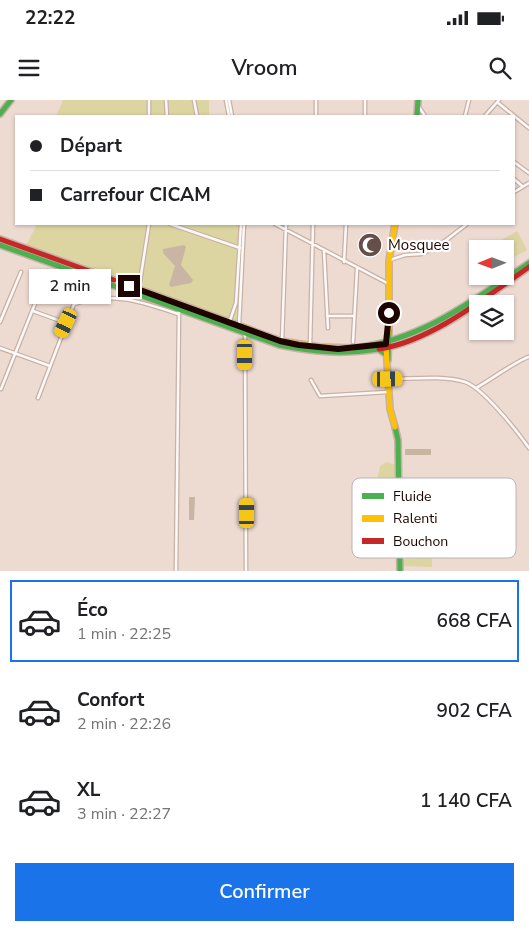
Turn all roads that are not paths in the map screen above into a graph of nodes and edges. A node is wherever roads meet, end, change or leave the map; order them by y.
1 (12, 100) edge
2 (149, 100) edge
3 (166, 100) edge
4 (194, 100) edge
5 (227, 100) edge
6 (316, 100) edge
7 (365, 100) edge
8 (469, 100) edge
9 (498, 101) edge
10 (418, 103) edge
11 (0, 114) edge
12 (149, 115) edge
13 (167, 115) edge
14 (197, 115) edge
15 (231, 115) edge
16 (316, 115) edge
17 (365, 115) edge
18 (424, 115) edge
19 (465, 115) edge
20 (486, 115) edge
21 (514, 115) edge
22 (515, 116) edge
23 (529, 128) edge
24 (515, 163) edge
25 (529, 173) edge
26 (515, 180) edge
27 (529, 183) edge
28 (522, 187) junction
29 (515, 191) edge
30 (149, 225) edge
31 (173, 225) edge
32 (242, 225) edge
33 (242, 225) edge
34 (277, 225) edge
35 (286, 225) edge
36 (313, 225) edge
37 (346, 225) edge
38 (395, 225) edge
39 (467, 225) edge
40 (286, 229) junction
41 (0, 239) edge
42 (313, 244) junction
43 (0, 245) edge
44 (240, 248) junction
45 (324, 252) junction
46 (389, 261) junction
47 (344, 262) junction
48 (529, 263) edge
49 (529, 267) edge
50 (357, 269) junction
51 (48, 271) dead end
52 (21, 272) dead end
53 (82, 283) dead end
54 (388, 284) junction
55 (138, 290) junction
56 (76, 304) junction
57 (33, 311) junction
58 (179, 311) junction
59 (327, 316) junction
60 (354, 316) junction
61 (0, 322) edge
62 (66, 323) junction
63 (229, 323) junction
64 (239, 326) junction
65 (328, 328) dead end
66 (245, 332) junction
67 (282, 342) junction
68 (353, 342) dead end
69 (388, 345) junction
70 (310, 347) junction
71 (0, 348) edge
72 (378, 349) junction
73 (16, 353) junction
74 (387, 355) junction
75 (529, 357) edge
76 (388, 362) junction
77 (50, 366) junction
78 (388, 379) junction
79 (311, 380) dead end
80 (476, 388) junction
81 (1, 389) edge
82 (388, 392) junction
83 (38, 398) dead end
84 (529, 448) edge
85 (399, 478) edge
86 (400, 558) edge
87 (176, 571) edge
88 (246, 571) edge
89 (400, 571) edge

1 - 11 main road
2 - 12 street
3 - 13 street
4 - 14 street
5 - 15 street
6 - 16 street
7 - 17 street
8 - 19 street
9 - 20 street
9 - 21 street
10 - 18 street
22 - 23 street
24 - 25 street
26 - 28 street
27 - 28 street
28 - 29 street
30 - 55 street
31 - 44 street
32 - 44 street
33 - 64 street
34 - 40 street
35 - 40 street
36 - 42 street
37 - 47 street
38 - 46 main road
39 - 46 street
40 - 42 street
40 - 67 street
41 - 55 main road
42 - 45 street
42 - 70 street
43 - 58 main road
44 - 63 street
45 - 47 street
45 - 59 street
46 - 54 main road
47 - 50 street
48 - 69 main road
49 - 69 main road
50 - 54 street
50 - 60 street
51 - 57 street
52 - 61 street
53 - 56 street
54 - 69 main road
55 - 63 main road
56 - 58 street
56 - 62 street
57 - 62 street
57 - 73 street
58 - 66 main road
58 - 87 street
59 - 60 street
59 - 65 street
60 - 68 street
62 - 77 street
63 - 64 main road
64 - 67 main road
66 - 72 main road
66 - 88 street
67 - 70 main road
69 - 70 main road
69 - 72 main road
69 - 74 main road
69 - 76 main road
71 - 73 street
72 - 74 main road
73 - 77 street
73 - 81 street
74 - 76 main road
75 - 80 street
76 - 78 main road
77 - 83 street
78 - 80 street
78 - 82 main road
79 - 82 street
80 - 84 street
82 - 85 main road
86 - 89 main road

